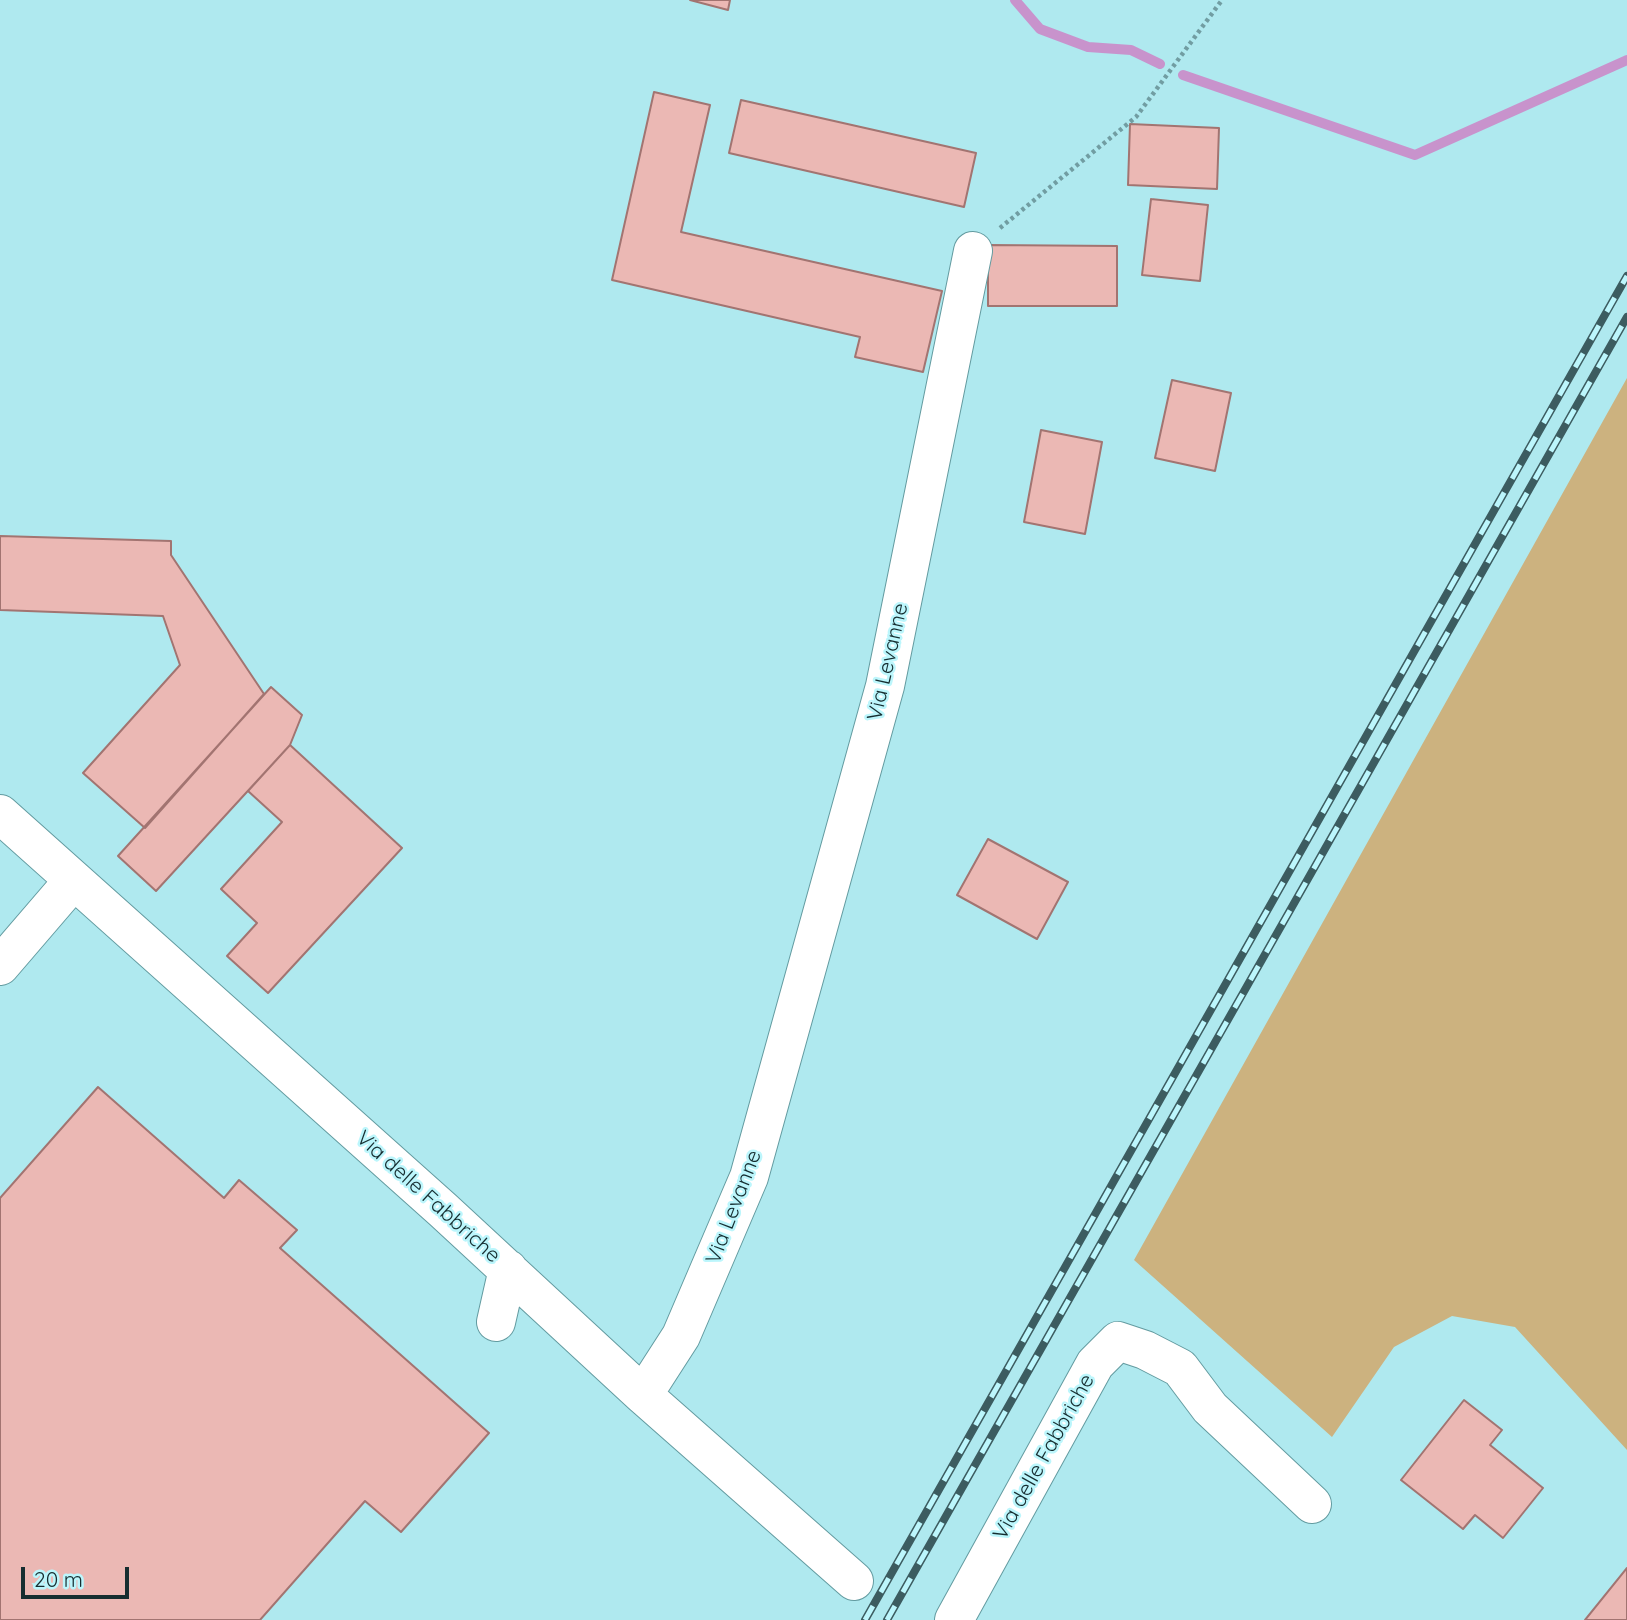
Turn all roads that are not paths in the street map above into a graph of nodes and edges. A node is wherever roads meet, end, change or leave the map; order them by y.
1 (973, 251) road end
2 (0, 814) edge
3 (73, 881) junction
4 (0, 966) edge
5 (508, 1269) junction
6 (496, 1322) dead end
7 (643, 1395) junction
8 (1312, 1504) dead end
9 (854, 1581) dead end
10 (954, 1620) edge

1 - 7 street, Via Levanne
2 - 3 street, Via delle Fabbriche
3 - 4 street
3 - 5 street, Via delle Fabbriche
5 - 6 street
5 - 7 street, Via delle Fabbriche
7 - 9 street, Via delle Fabbriche
8 - 10 street, Via delle Fabbriche

